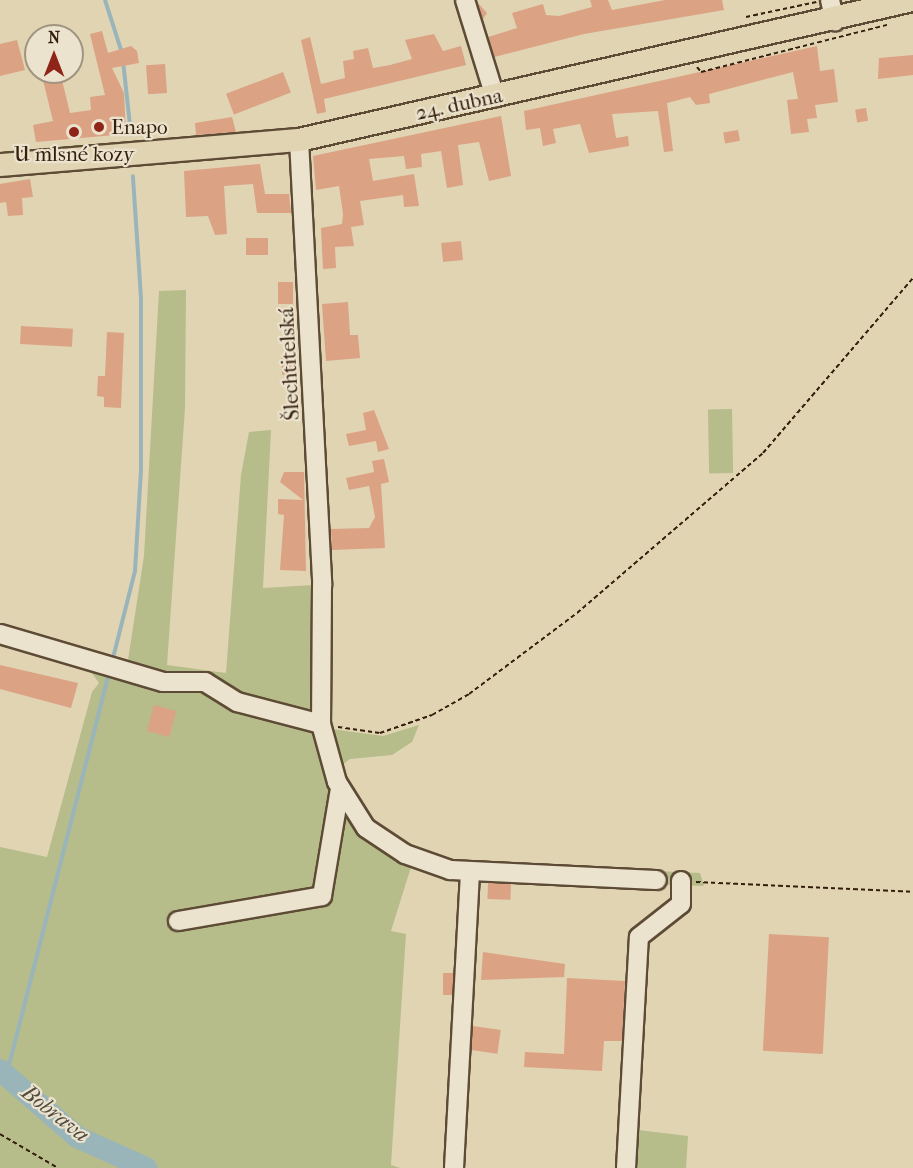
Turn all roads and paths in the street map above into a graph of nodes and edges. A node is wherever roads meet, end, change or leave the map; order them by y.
1 (465, 0) edge
2 (912, 0) edge
3 (832, 7) edge
4 (746, 17) dead end
5 (495, 97) junction
6 (299, 140) junction
7 (0, 165) edge
8 (913, 278) edge
9 (0, 634) edge
10 (321, 724) junction
11 (340, 788) junction
12 (470, 871) junction
13 (657, 879) dead end
14 (681, 881) joint
15 (913, 892) edge
16 (178, 921) dead end
17 (0, 1134) edge
18 (58, 1168) edge
19 (454, 1168) edge
20 (626, 1168) edge

1 - 5 street
2 - 3 main road, 24. dubna
3 - 4 path
3 - 5 main road, 24. dubna
5 - 6 main road, 24. dubna
6 - 7 main road, 24. dubna
6 - 10 street, Šlechtitelská
8 - 10 path
9 - 10 street
10 - 11 street, Šlechtitelská
11 - 12 street
11 - 16 street
12 - 13 street
12 - 19 street
14 - 15 path
14 - 20 street
17 - 18 path

